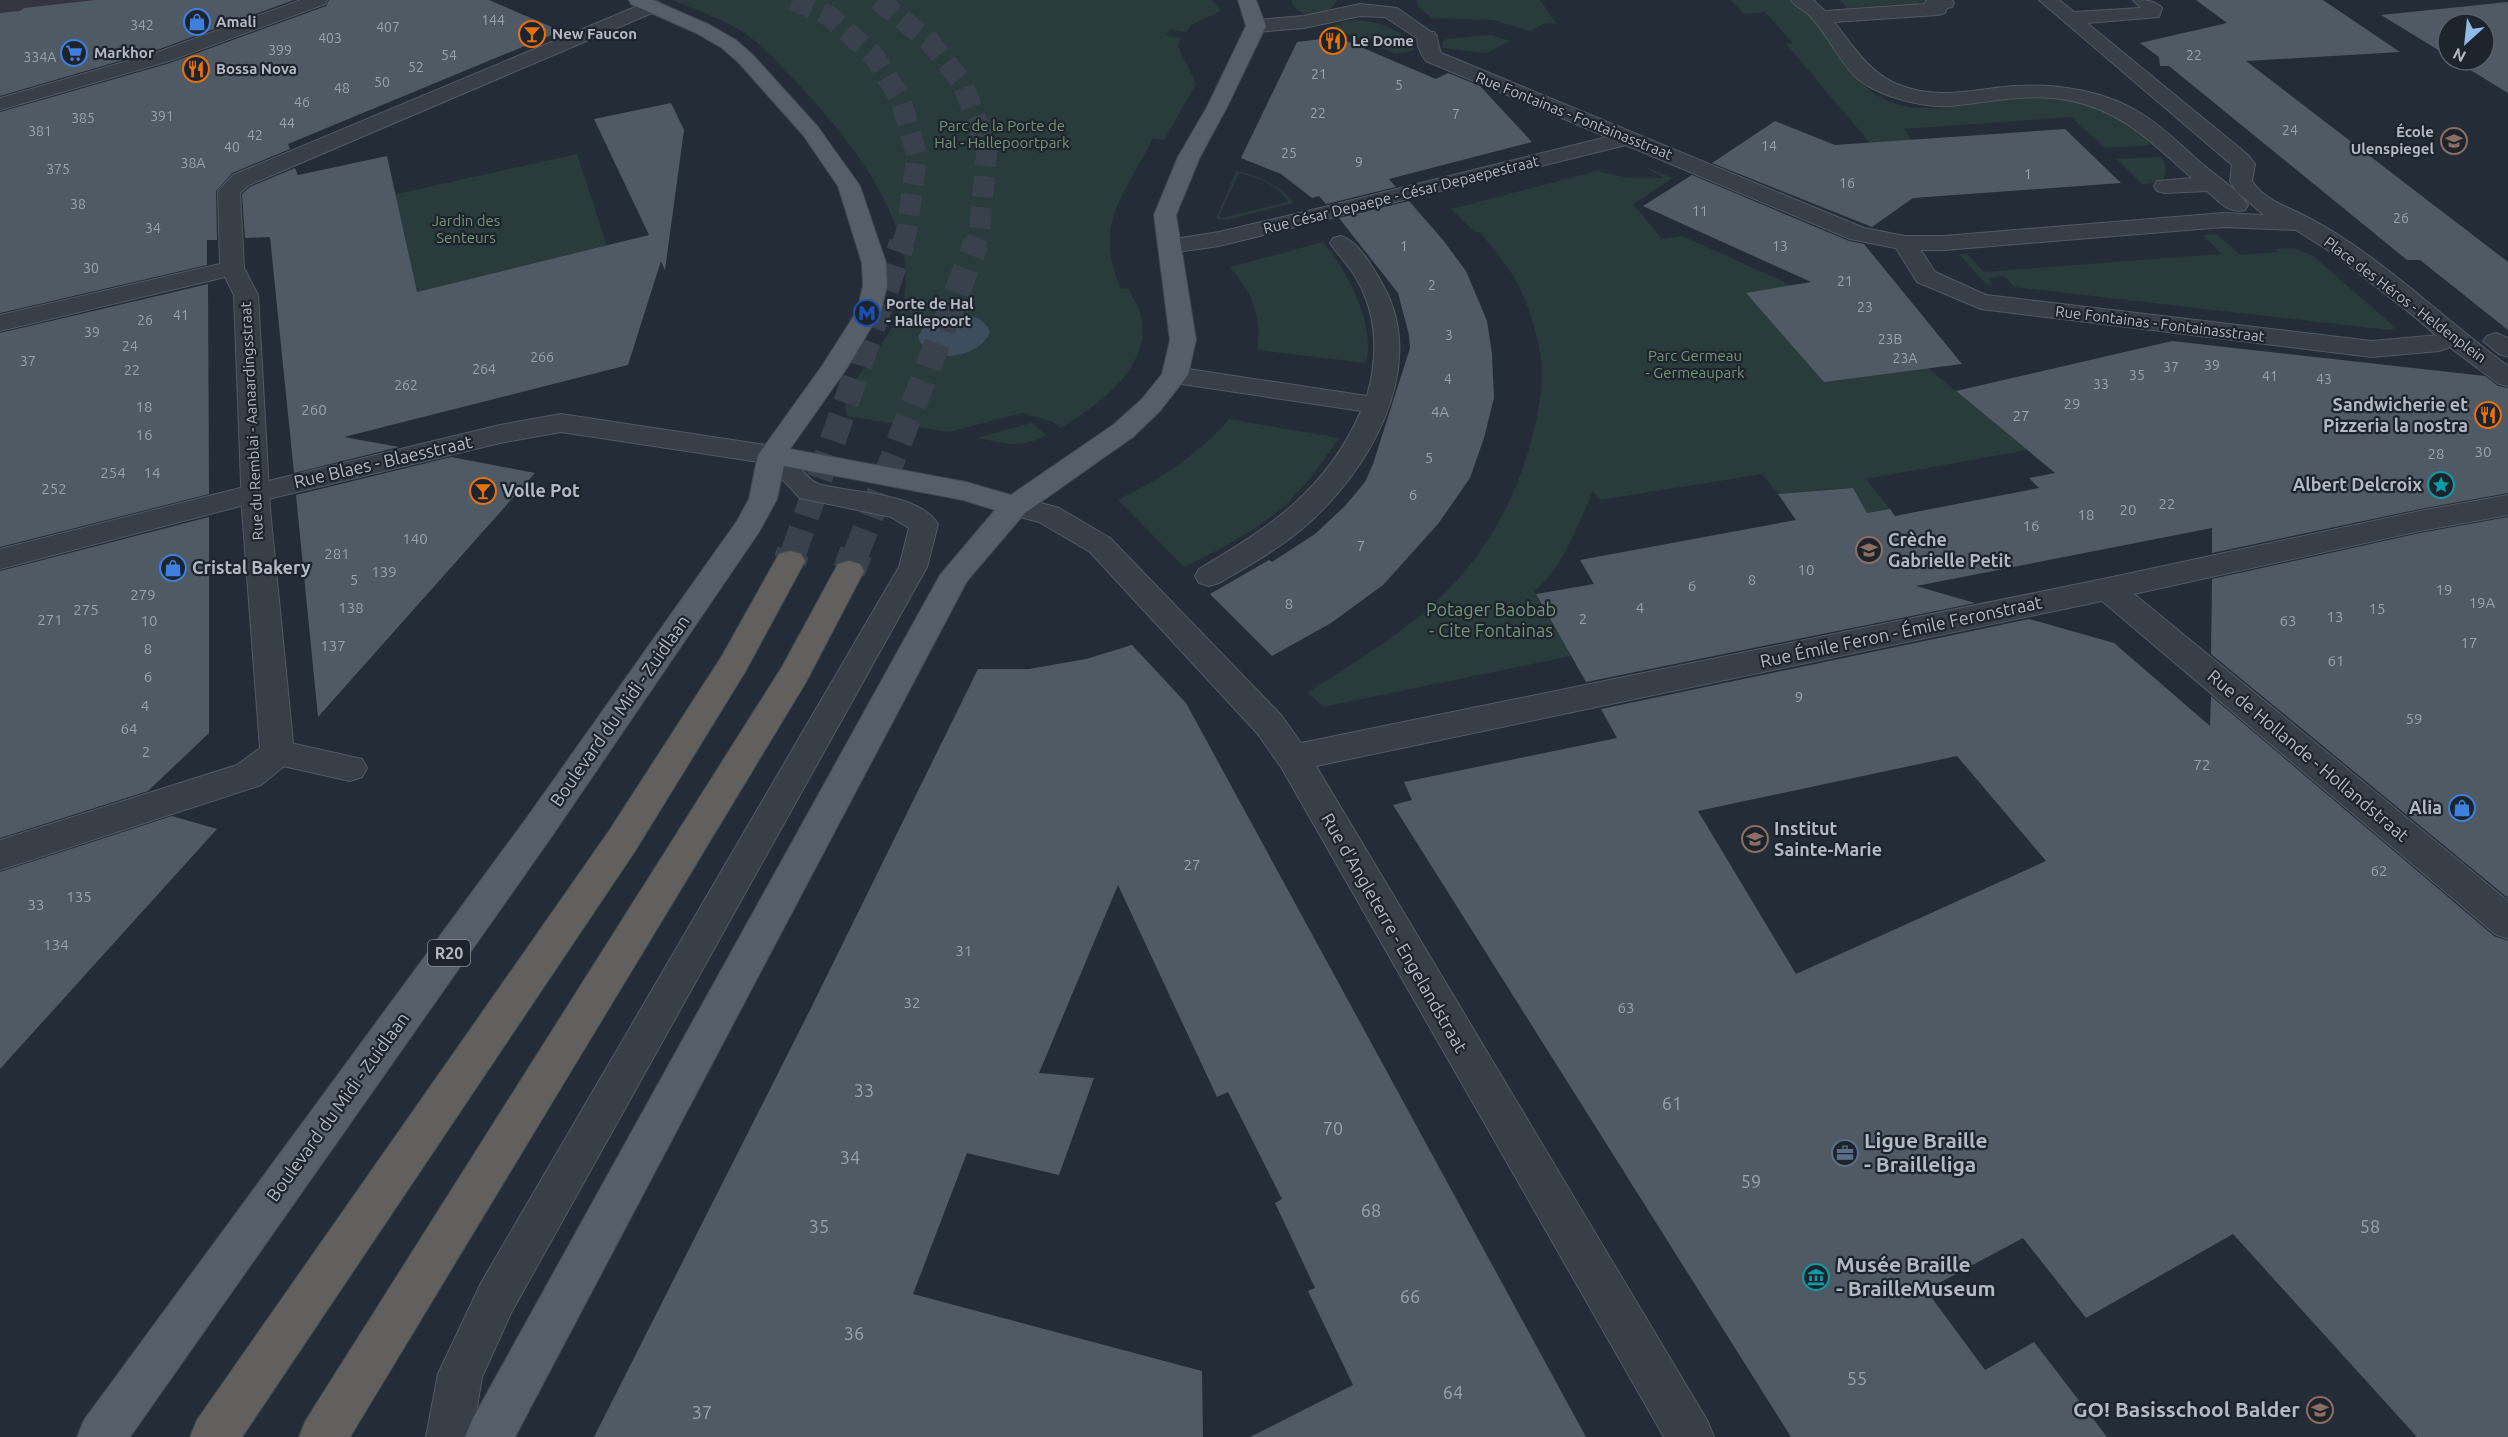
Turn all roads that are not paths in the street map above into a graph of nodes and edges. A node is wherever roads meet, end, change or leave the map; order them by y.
1 (318, 0) edge
2 (1247, 0) edge
3 (1800, 0) edge
4 (2048, 0) edge
5 (2142, 0) edge
6 (645, 3) edge
7 (1945, 3) dead end
8 (1391, 6) edge
9 (1880, 8) dead end
10 (1899, 12) junction
11 (1820, 17) junction
12 (2071, 18) junction
13 (1292, 20) junction
14 (1256, 26) junction
15 (1334, 32) dead end
16 (0, 104) edge
17 (1629, 138) junction
18 (2212, 184) junction
19 (2165, 186) dead end
20 (2237, 205) dead end
21 (2301, 223) junction
22 (1341, 243) dead end
23 (1905, 243) junction
24 (1170, 246) junction
25 (232, 268) junction
26 (0, 323) edge
27 (2508, 342) edge
28 (2439, 343) dead end
29 (2508, 349) edge
30 (1175, 375) junction
31 (2508, 378) edge
32 (1376, 405) junction
33 (772, 455) junction
34 (256, 493) junction
35 (2508, 505) edge
36 (1015, 506) junction
37 (0, 559) edge
38 (790, 561) tunnel mouth
39 (849, 571) tunnel mouth
40 (1209, 576) dead end
41 (2108, 589) junction
42 (277, 753) junction
43 (1293, 758) junction
44 (350, 768) dead end
45 (0, 855) edge
46 (2508, 923) edge
47 (101, 1437) edge
48 (214, 1437) edge
49 (322, 1437) edge
50 (449, 1437) edge
51 (489, 1437) edge
52 (1690, 1437) edge

1 - 16 street
2 - 14 main road
3 - 11 street
4 - 12 street, Place des Héros - Heldenplein
5 - 12 street
6 - 25 street, Rue du Remblai - Aanaardingsstraat
6 - 33 main road, Boulevard du Midi - Zuidlaan
7 - 10 street
8 - 13 street, Rue Fontainas - Fontainasstraat
8 - 17 street, Rue Fontainas - Fontainasstraat
9 - 10 street
10 - 11 street
11 - 18 street
12 - 21 street, Place des Héros - Heldenplein
13 - 14 street, Rue Fontainas - Fontainasstraat
13 - 15 street
14 - 24 main road
17 - 23 street, Rue Fontainas - Fontainasstraat
17 - 24 street, Rue César Depaepe - César Depaepestraat
18 - 19 street
18 - 20 street
21 - 23 street, Rue Fontainas - Fontainasstraat
21 - 31 street, Place des Héros - Heldenplein
22 - 32 lane
23 - 28 street, Rue Fontainas - Fontainasstraat
24 - 30 main road
25 - 26 street
25 - 34 street, Rue du Remblai - Aanaardingsstraat
27 - 29 street
30 - 32 lane
30 - 36 main road
32 - 40 lane
33 - 34 street, Rue Blaes - Blaesstraat
33 - 36 main road
33 - 47 main road, Boulevard du Midi - Zuidlaan / R20
33 - 50 lane
34 - 37 street, Rue Blaes - Blaesstraat
34 - 42 street, Rue du Remblai - Aanaardingsstraat
35 - 41 street, Rue Émile Feron - Émile Feronstraat
36 - 43 street, Rue d'Angleterre - Engelandstraat
36 - 51 main road
38 - 48 highway
39 - 49 highway
41 - 43 street, Rue Émile Feron - Émile Feronstraat
41 - 46 street, Rue de Hollande - Hollandstraat
42 - 44 street
42 - 45 street
43 - 52 street, Rue d'Angleterre - Engelandstraat

